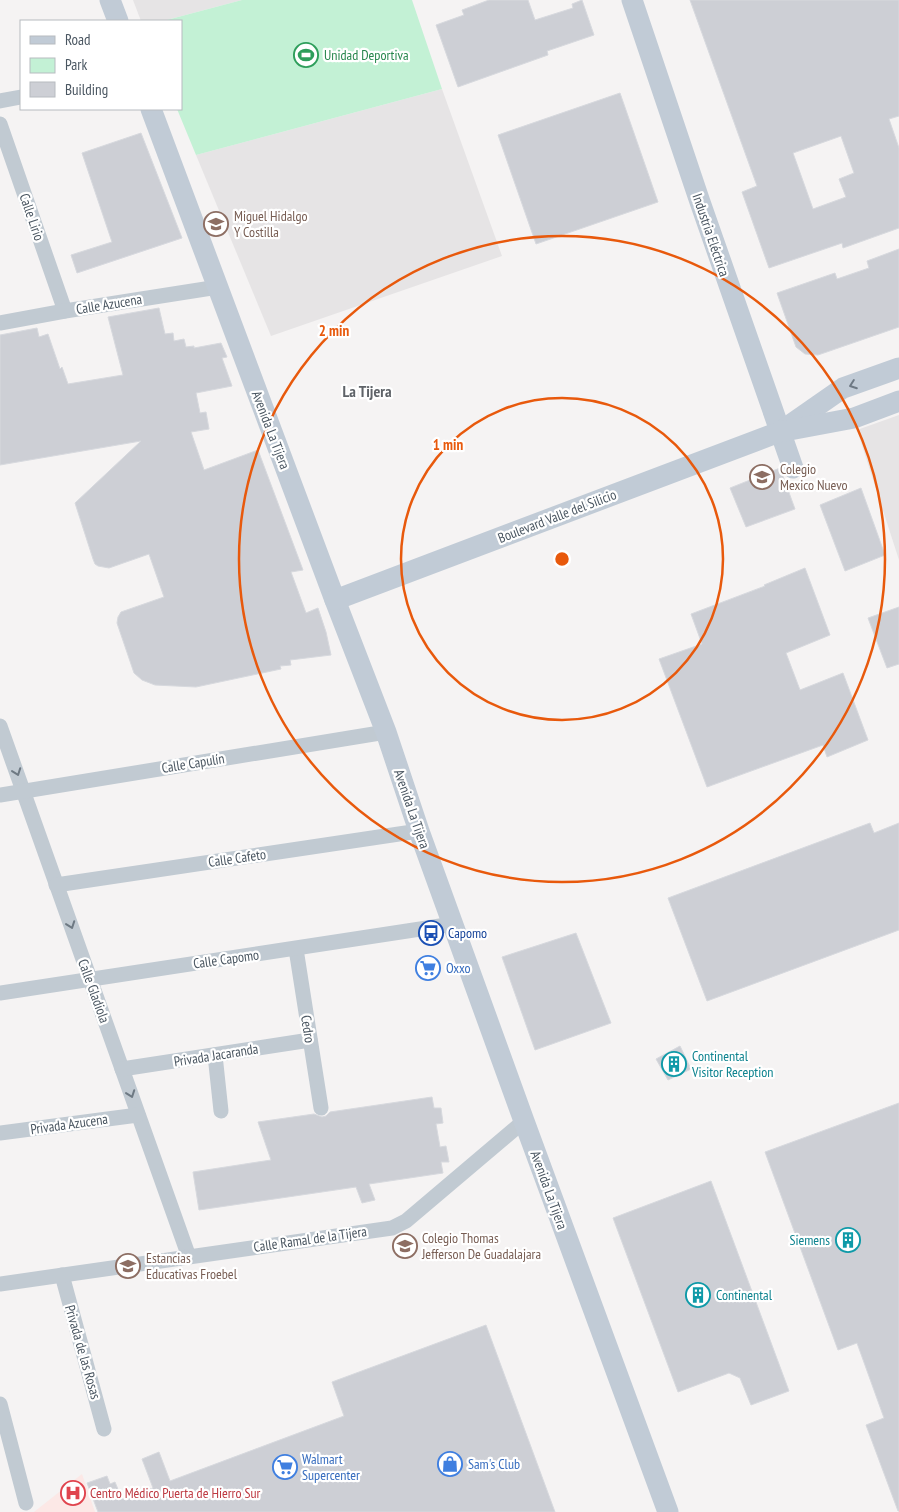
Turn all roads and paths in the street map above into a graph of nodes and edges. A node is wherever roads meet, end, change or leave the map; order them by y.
1 (110, 0) edge
2 (632, 0) edge
3 (118, 20) edge
4 (20, 97) edge
5 (0, 102) edge
6 (151, 110) edge
7 (0, 124) edge
8 (218, 287) junction
9 (65, 311) junction
10 (0, 323) edge
11 (899, 368) edge
12 (899, 401) edge
13 (779, 432) junction
14 (793, 468) dead end
15 (335, 600) junction
16 (0, 726) edge
17 (386, 732) junction
18 (24, 791) junction
19 (0, 794) edge
20 (419, 831) junction
21 (56, 885) junction
22 (452, 924) junction
23 (296, 949) junction
24 (90, 979) junction
25 (0, 993) edge
26 (310, 1040) junction
27 (215, 1055) junction
28 (122, 1069) junction
29 (321, 1108) dead end
30 (221, 1111) dead end
31 (138, 1115) junction
32 (524, 1122) junction
33 (0, 1133) edge
34 (189, 1257) junction
35 (62, 1275) junction
36 (0, 1284) edge
37 (0, 1404) edge
38 (104, 1429) dead end
39 (26, 1503) dead end
40 (668, 1512) edge

1 - 3 main road
2 - 13 main road, Industria Eléctrica
4 - 5 street
6 - 8 main road, Avenida La Tijera
7 - 9 street, Calle Lirio
8 - 9 street, Calle Azucena
8 - 15 main road, Avenida La Tijera
9 - 10 street, Calle Azucena
11 -> 13 main road, Boulevard Valle del Silicio
12 - 13 main road, Boulevard Valle del Silicio
13 - 14 main road, Industria Eléctrica
13 - 15 main road, Boulevard Valle del Silicio
15 - 17 main road, Avenida La Tijera
16 -> 18 street, Calle Gladiola
17 - 18 street, Calle Capulín
17 - 20 main road, Avenida La Tijera
18 - 19 street, Calle Capulín
18 - 21 street, Calle Gladiola
20 - 21 street, Calle Cafeto
20 - 22 main road, Avenida La Tijera
21 -> 24 street, Calle Gladiola
22 - 23 street, Calle Capomo
22 - 32 main road, Avenida La Tijera
23 - 24 street, Calle Capomo
23 - 26 street, Cedro
24 - 25 street, Calle Capomo
24 - 28 street, Calle Gladiola
26 - 27 street, Privada Jacaranda
26 - 29 street, Cedro
27 - 28 street, Privada Jacaranda
27 - 30 street
28 -> 31 street, Calle Gladiola
31 - 33 street, Privada Azucena
31 - 34 street, Calle Gladiola
32 - 34 street, Calle Ramal de la Tijera
32 - 40 main road, Avenida La Tijera
34 - 35 street, Calle Ramal de la Tijera
35 - 36 street, Calle Ramal de la Tijera
35 - 38 street, Privada de las Rosas
37 - 39 street

